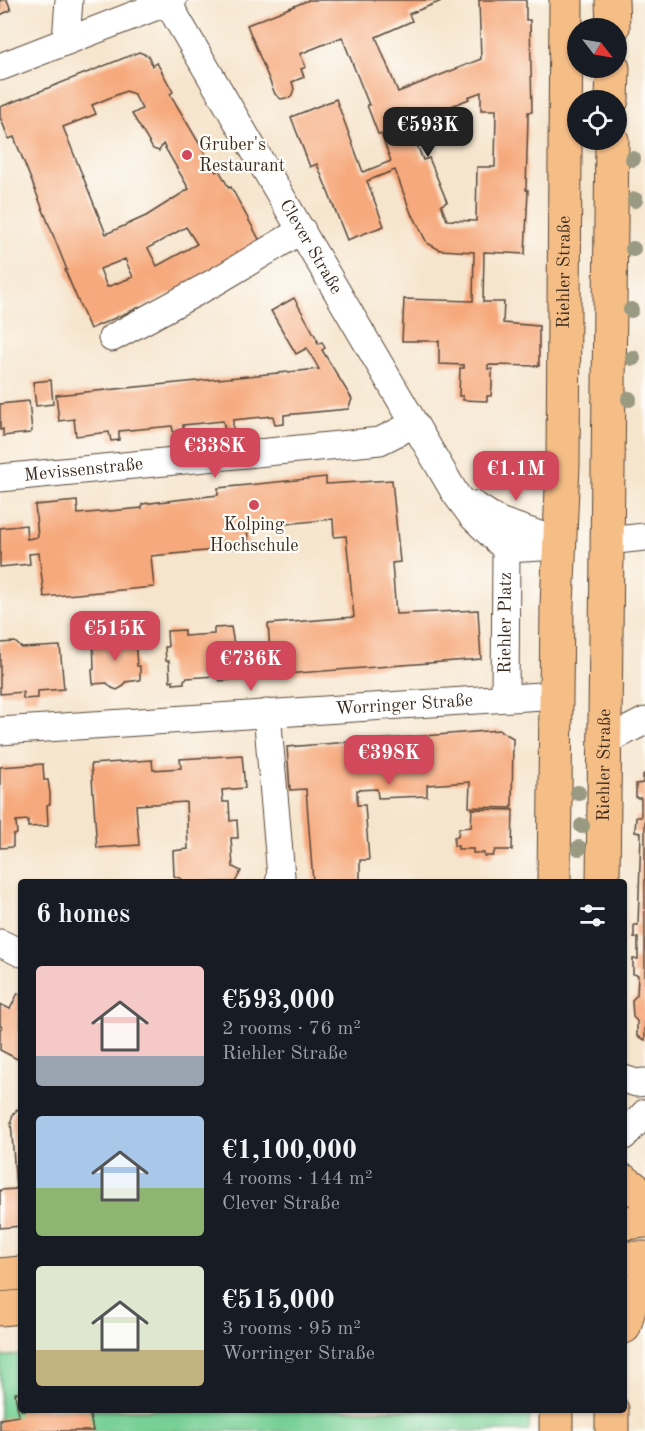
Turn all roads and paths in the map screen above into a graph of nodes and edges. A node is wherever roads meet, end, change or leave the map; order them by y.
1 (69, 0) edge
2 (566, 0) edge
3 (612, 0) edge
4 (169, 1) edge
5 (613, 18) edge
6 (66, 41) junction
7 (0, 67) edge
8 (612, 150) edge
9 (302, 230) junction
10 (112, 338) dead end
11 (414, 424) junction
12 (0, 477) edge
13 (455, 493) junction
14 (645, 537) edge
15 (607, 541) junction
16 (560, 542) junction
17 (506, 549) junction
18 (557, 695) junction
19 (505, 697) junction
20 (267, 713) junction
21 (645, 721) edge
22 (0, 731) edge
23 (606, 741) junction
24 (280, 879) edge
25 (554, 879) edge
26 (603, 879) edge
27 (0, 943) edge
28 (18, 952) edge
29 (627, 1080) edge
30 (645, 1082) edge
31 (645, 1113) edge
32 (627, 1133) edge
33 (627, 1182) edge
34 (645, 1196) edge
35 (645, 1221) edge
36 (627, 1223) edge
37 (627, 1258) edge
38 (645, 1258) edge
39 (18, 1273) edge
40 (0, 1275) edge
41 (645, 1278) edge
42 (18, 1307) edge
43 (0, 1309) edge
44 (627, 1316) edge
45 (556, 1413) edge
46 (612, 1413) edge
47 (556, 1431) edge
48 (612, 1431) edge

1 - 6 street
2 - 16 main road, Riehler Straße
3 - 5 main road
4 - 6 street
4 - 9 street, Clever Straße
6 - 7 street
8 - 15 main road, Riehler Straße
9 - 10 street
9 - 11 street, Clever Straße
11 - 12 street, Mevissenstraße
11 - 13 street, Clever Straße
13 - 16 street, Clever Straße
13 - 17 street, Clever Straße
14 - 15 street
15 - 16 main road
15 - 23 main road, Riehler Straße
16 - 17 street
16 - 18 main road, Riehler Straße
17 - 19 street, Riehler Platz
18 - 19 street, Worringer Straße
18 - 25 main road, Riehler Straße
19 - 20 street, Worringer Straße
20 - 22 street, Worringer Straße
20 - 24 street
21 - 23 street
23 - 26 main road, Riehler Straße
27 - 28 street
29 - 30 street
31 - 32 street
33 - 34 main road
35 - 36 main road
37 - 38 main road
39 - 40 main road
41 - 44 main road
42 - 43 main road
45 - 47 main road
46 - 48 main road

